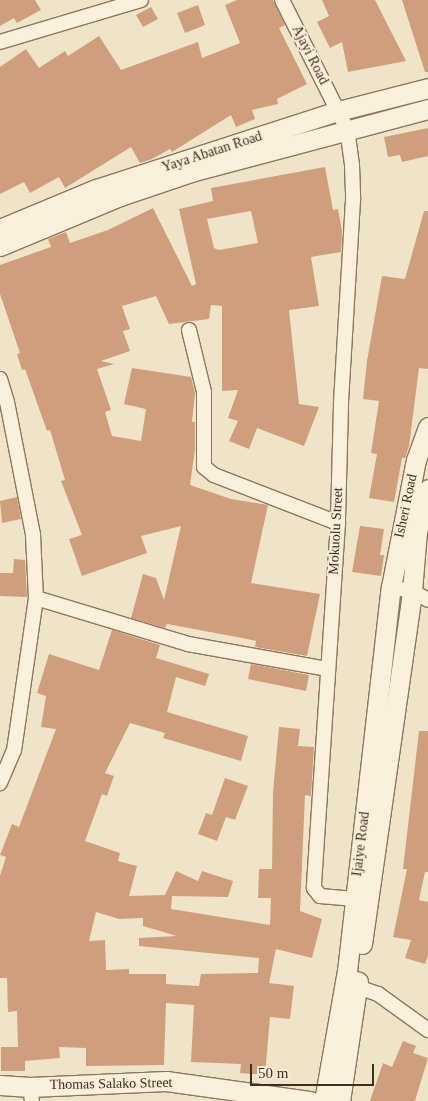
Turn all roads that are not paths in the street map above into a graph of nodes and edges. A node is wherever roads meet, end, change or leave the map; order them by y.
1 (141, 0) edge
2 (282, 0) edge
3 (0, 42) edge
4 (428, 88) edge
5 (428, 109) edge
6 (338, 110) junction
7 (347, 129) junction
8 (0, 229) edge
9 (0, 246) edge
10 (190, 330) dead end
11 (0, 379) edge
12 (428, 427) edge
13 (428, 489) edge
14 (338, 523) junction
15 (391, 587) junction
16 (420, 595) edge
17 (36, 598) junction
18 (326, 670) junction
19 (0, 783) edge
20 (355, 899) junction
21 (351, 985) junction
22 (428, 1030) edge
23 (0, 1085) edge
24 (31, 1094) edge
25 (311, 1101) edge
26 (324, 1101) edge
27 (340, 1101) edge

1 - 3 street
2 - 6 street, Ajayi Road
4 - 6 main road, Yaya Abatan Road
5 - 7 main road, Yaya Abatan Road
6 - 7 street, Ajayi Road
6 - 8 main road, Yaya Abatan Road
7 - 9 main road, Yaya Abatan Road
7 - 14 street, Mokuolu Street
10 - 14 street
11 - 17 street
12 - 15 main road, Isheri Road
13 - 16 main road, Isheri Road
14 - 18 street, Mokuolu Street
15 - 16 street
15 - 20 main road, Ijaiye Road
16 - 21 main road, Ijaiye Road
17 - 18 street
17 - 19 street
18 - 20 street, Mokuolu Street
20 - 21 main road, Ijaiye Road
21 - 22 street
21 - 26 main road, Ijaiye Road
21 - 27 main road, Ijaiye Road
23 - 24 main road, Thomas Salako Street
24 - 25 main road, Thomas Salako Street

